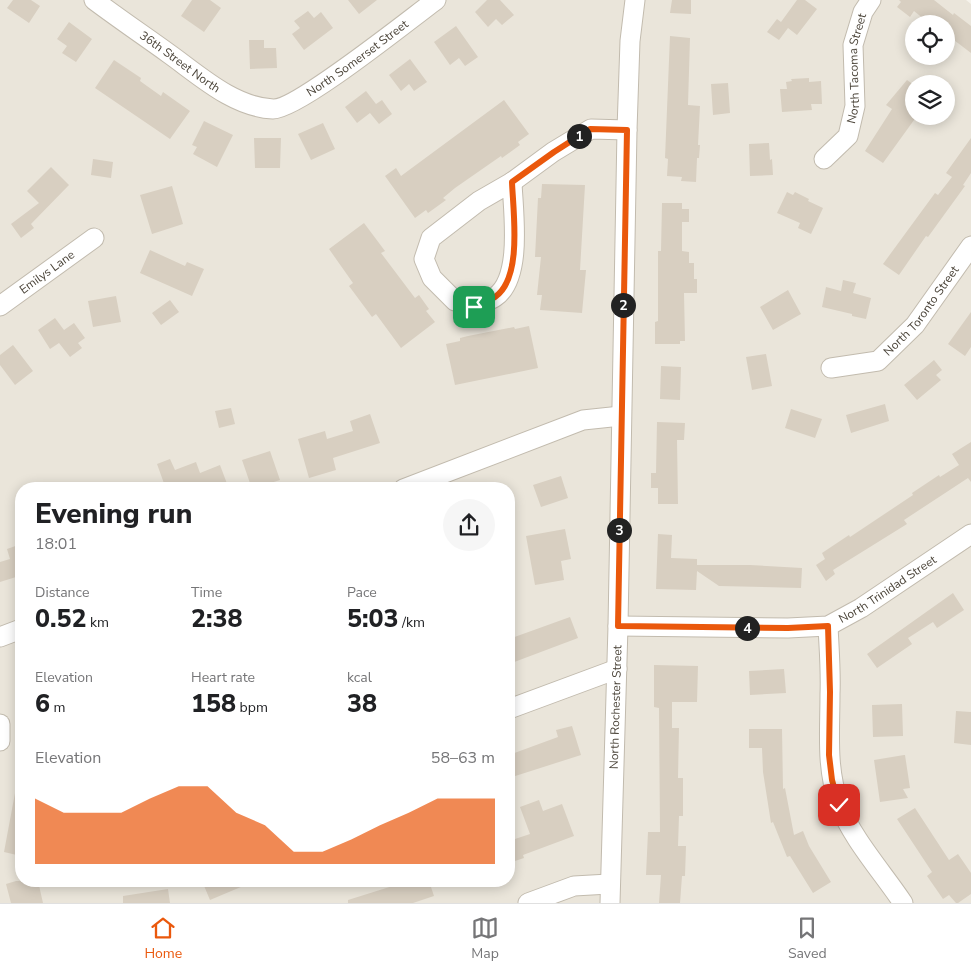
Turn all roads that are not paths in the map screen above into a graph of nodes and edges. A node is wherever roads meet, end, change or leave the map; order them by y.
1 (94, 0) edge
2 (436, 0) edge
3 (635, 0) edge
4 (871, 0) edge
5 (275, 109) joint
6 (627, 130) junction
7 (824, 159) dead end
8 (512, 182) junction
9 (94, 238) dead end
10 (971, 246) edge
11 (0, 306) edge
12 (831, 368) dead end
13 (621, 416) junction
14 (422, 482) edge
15 (971, 534) edge
16 (618, 626) junction
17 (828, 626) junction
18 (15, 631) edge
19 (0, 637) edge
20 (617, 669) junction
21 (515, 707) edge
22 (0, 724) edge
23 (0, 741) edge
24 (609, 884) junction
25 (895, 900) edge
26 (528, 903) edge
27 (610, 903) edge

1 - 5 street, 36th Street North
2 - 5 street, North Somerset Street
3 - 6 street, North Rochester Street
4 - 7 street, North Tacoma Street
6 - 8 street
6 - 13 street, North Rochester Street
8 - 8 street
9 - 11 street, Emilys Lane
10 - 12 street, North Toronto Street
13 - 14 street
13 - 16 street, North Rochester Street
15 - 17 street, North Trinidad Street
16 - 17 street, North Trinidad Street
16 - 20 street, North Rochester Street
17 - 25 street
18 - 19 street
20 - 21 street
20 - 24 street, North Rochester Street
22 - 23 street
24 - 26 street
24 - 27 street, North Rochester Street

